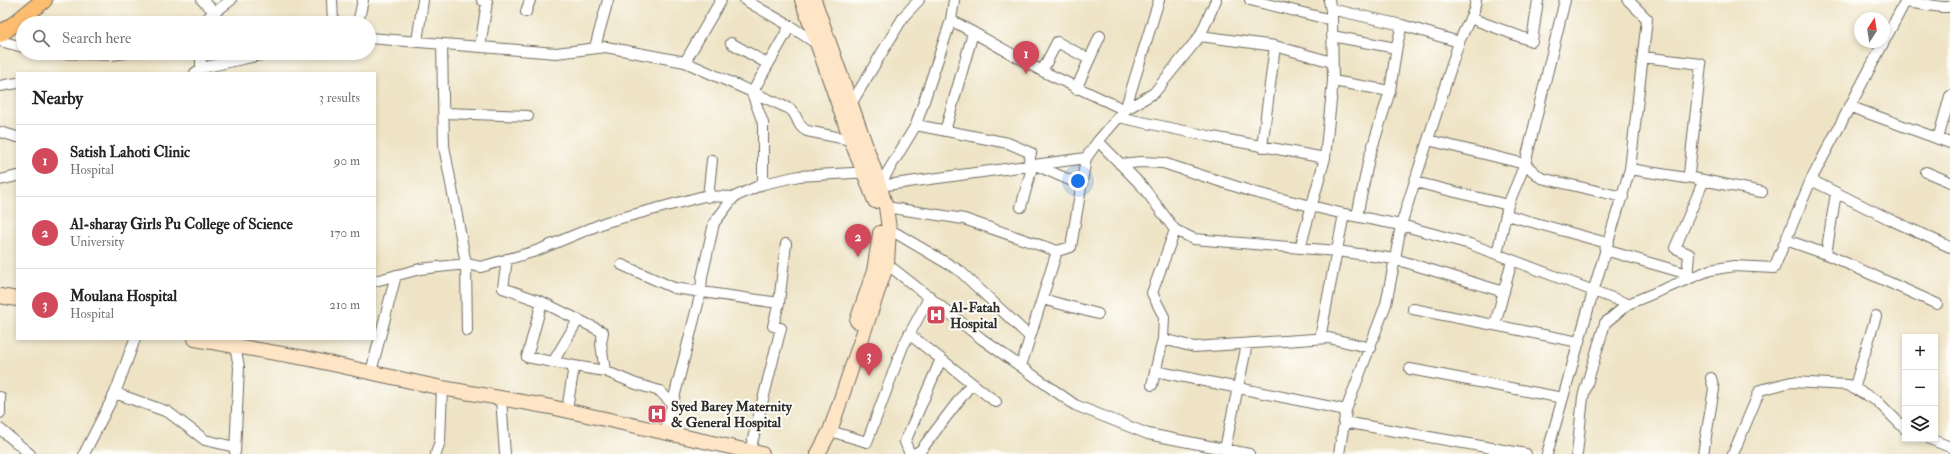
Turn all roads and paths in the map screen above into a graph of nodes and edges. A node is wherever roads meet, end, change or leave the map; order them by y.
1 (27, 0) edge
2 (44, 0) edge
3 (202, 0) edge
4 (231, 0) edge
5 (332, 0) edge
6 (363, 0) edge
7 (423, 0) edge
8 (482, 0) edge
9 (530, 0) edge
10 (608, 0) edge
11 (721, 0) edge
12 (745, 0) edge
13 (802, 0) edge
14 (814, 0) edge
15 (919, 0) edge
16 (954, 0) edge
17 (1159, 0) edge
18 (1215, 0) edge
19 (1250, 0) edge
20 (1538, 0) edge
21 (1565, 0) edge
22 (1628, 0) edge
23 (1473, 1) edge
24 (1906, 1) edge
25 (1950, 7) edge
26 (1330, 10) edge
27 (215, 12) junction
28 (526, 12) dead end
29 (24, 16) edge
30 (210, 16) edge
31 (333, 16) edge
32 (360, 16) edge
33 (1470, 18) junction
34 (951, 20) junction
35 (0, 23) edge
36 (16, 23) edge
37 (1402, 25) junction
38 (790, 26) junction
39 (973, 33) junction
40 (0, 34) edge
41 (1100, 36) dead end
42 (1200, 36) junction
43 (1332, 36) junction
44 (376, 39) edge
45 (0, 41) edge
46 (417, 42) junction
47 (1459, 42) junction
48 (731, 43) dead end
49 (442, 44) junction
50 (817, 44) junction
51 (16, 45) edge
52 (1275, 46) junction
53 (480, 47) junction
54 (595, 47) junction
55 (1396, 48) junction
56 (1643, 57) junction
57 (1089, 59) junction
58 (200, 60) edge
59 (242, 60) edge
60 (685, 62) junction
61 (1332, 62) junction
62 (768, 64) junction
63 (199, 71) edge
64 (1042, 72) junction
65 (1333, 81) junction
66 (16, 83) edge
67 (0, 86) edge
68 (1076, 88) junction
69 (1390, 91) junction
70 (752, 92) junction
71 (1950, 96) edge
72 (851, 104) junction
73 (1851, 106) junction
74 (444, 113) junction
75 (1122, 114) junction
76 (528, 116) dead end
77 (916, 125) junction
78 (945, 131) junction
79 (0, 132) edge
80 (16, 137) edge
81 (1938, 139) junction
82 (851, 140) junction
83 (1428, 140) junction
84 (1098, 141) junction
85 (1950, 143) edge
86 (1262, 147) junction
87 (1086, 158) junction
88 (1325, 158) junction
89 (712, 160) dead end
90 (1030, 164) junction
91 (1120, 164) junction
92 (1526, 164) junction
93 (1630, 169) junction
94 (869, 172) junction
95 (1926, 172) dead end
96 (16, 176) edge
97 (1688, 177) junction
98 (0, 180) edge
99 (1704, 180) junction
100 (1811, 180) junction
101 (1415, 182) junction
102 (1950, 182) edge
103 (763, 184) junction
104 (1081, 185) junction
105 (879, 186) junction
106 (1762, 192) dead end
107 (1836, 194) junction
108 (708, 196) junction
109 (734, 197) junction
110 (1623, 197) junction
111 (1312, 206) junction
112 (886, 207) junction
113 (1021, 207) dead end
114 (1508, 210) junction
115 (1344, 214) junction
116 (1357, 216) junction
117 (1401, 225) junction
118 (889, 229) junction
119 (1175, 230) junction
120 (1786, 240) junction
121 (786, 244) dead end
122 (1606, 246) junction
123 (1950, 246) edge
124 (1300, 248) junction
125 (1057, 251) junction
126 (1337, 251) junction
127 (1497, 254) junction
128 (1826, 254) junction
129 (507, 259) junction
130 (1395, 259) junction
131 (1512, 260) junction
132 (466, 264) junction
133 (887, 264) junction
134 (622, 265) dead end
135 (396, 276) junction
136 (1688, 277) junction
137 (376, 281) edge
138 (701, 292) junction
139 (1504, 292) junction
140 (1593, 292) junction
141 (0, 296) edge
142 (930, 296) junction
143 (16, 299) edge
144 (1042, 299) junction
145 (542, 302) junction
146 (779, 303) junction
147 (1628, 304) junction
148 (1937, 304) dead end
149 (1413, 309) dead end
150 (1098, 314) dead end
151 (1876, 316) dead end
152 (578, 320) junction
153 (1495, 325) junction
154 (467, 331) dead end
155 (909, 334) junction
156 (1030, 337) junction
157 (1320, 338) junction
158 (1162, 339) junction
159 (134, 340) edge
160 (208, 340) edge
161 (235, 342) edge
162 (1579, 342) junction
163 (1247, 344) junction
164 (1370, 348) junction
165 (940, 359) junction
166 (553, 362) junction
167 (574, 366) junction
168 (1021, 366) junction
169 (1410, 369) dead end
170 (605, 371) junction
171 (1155, 371) junction
172 (371, 372) junction
173 (1712, 378) dead end
174 (972, 383) junction
175 (1152, 385) dead end
176 (442, 388) junction
177 (1238, 388) junction
178 (1854, 388) junction
179 (115, 393) junction
180 (0, 397) edge
181 (501, 398) junction
182 (1563, 398) junction
183 (996, 402) dead end
184 (673, 405) junction
185 (567, 410) junction
186 (1346, 410) junction
187 (0, 412) edge
188 (1344, 422) junction
189 (1902, 426) edge
190 (0, 429) edge
191 (830, 431) junction
192 (665, 433) junction
193 (1938, 442) edge
194 (1950, 446) edge
195 (1225, 449) junction
196 (235, 451) edge
197 (756, 453) edge
198 (819, 453) edge
199 (30, 454) edge
200 (84, 454) edge
201 (436, 454) edge
202 (505, 454) edge
203 (910, 454) edge
204 (914, 454) edge
205 (1249, 454) edge
206 (1339, 454) edge
207 (1526, 454) edge
208 (1547, 454) edge
209 (1577, 454) edge
210 (1703, 454) edge
211 (1733, 454) edge

1 - 35 main road
2 - 29 main road
3 - 27 street
4 - 27 street
5 - 31 street
6 - 32 street
7 - 46 street
8 - 53 street
9 - 28 street
10 - 54 street
11 - 60 street
12 - 38 street
13 - 50 main road
14 - 72 main road
15 - 72 street
16 - 34 street
17 - 75 street
18 - 42 street
19 - 26 street
20 - 33 street
21 - 92 street
22 - 56 street
23 - 33 street
24 - 25 street
24 - 73 street
26 - 37 street
26 - 43 street
27 - 30 street
33 - 47 street
34 - 39 street
34 - 77 street
36 - 40 main road
37 - 47 street
37 - 55 street
38 - 50 street
38 - 62 street
39 - 64 street
39 - 78 street
41 - 57 street
42 - 52 street
42 - 75 street
43 - 55 street
43 - 61 street
44 - 46 street
45 - 51 street
46 - 49 street
47 - 83 street
48 - 62 street
49 - 53 street
49 - 74 street
50 - 82 main road
52 - 61 street
52 - 86 street
53 - 54 street
54 - 60 street
55 - 69 street
56 - 93 street
56 - 97 street
57 - 64 street
57 - 68 street
58 - 63 street
59 - 63 street
60 - 70 street
61 - 65 street
62 - 70 street
64 - 68 street
65 - 69 street
65 - 88 street
66 - 67 street
68 - 75 street
69 - 116 street
70 - 82 street
70 - 103 street
71 - 81 street
72 - 94 main road
73 - 81 street
73 - 100 street
74 - 76 street
74 - 132 street
75 - 84 street
75 - 86 street
77 - 78 street
77 - 105 street
78 - 90 street
79 - 80 street
81 - 85 street
82 - 94 main road
83 - 92 street
83 - 101 street
84 - 87 street
84 - 91 street
86 - 88 street
87 - 90 street
87 - 104 street
88 - 111 street
89 - 108 street
90 - 104 street
90 - 105 street
90 - 113 street
91 - 111 street
91 - 119 street
92 - 110 street
92 - 114 street
93 - 97 street
93 - 110 street
94 - 103 street
94 - 105 main road
94 - 198 main road
95 - 102 street
96 - 98 street
97 - 99 street
99 - 106 street
99 - 136 street
100 - 107 street
100 - 120 street
101 - 114 street
101 - 117 street
103 - 109 street
104 - 125 street
105 - 112 main road
107 - 123 street
107 - 128 street
108 - 109 street
108 - 129 street
109 - 138 street
110 - 122 street
111 - 115 street
111 - 124 street
112 - 118 main road
112 - 125 street
114 - 122 street
114 - 127 street
115 - 116 street
115 - 126 street
116 - 117 street
117 - 127 street
117 - 130 street
118 - 133 main road
118 - 156 street
119 - 124 street
119 - 158 street
120 - 128 street
120 - 136 street
121 - 146 street
122 - 136 street
122 - 140 street
124 - 126 street
125 - 144 street
126 - 130 street
126 - 157 street
127 - 131 street
128 - 148 street
129 - 132 street
129 - 145 street
130 - 139 street
130 - 164 street
131 - 139 street
131 - 140 street
132 - 135 street
132 - 154 street
133 - 142 street
133 - 191 main road
134 - 138 street
135 - 137 street
135 - 172 street
136 - 147 street
138 - 146 street
138 - 184 street
139 - 153 street
140 - 147 street
140 - 162 street
141 - 143 main road
142 - 155 street
142 - 168 street
144 - 150 street
144 - 156 street
145 - 152 street
145 - 166 street
146 - 197 street
147 - 209 street
149 - 153 street
151 - 178 street
152 - 166 street
152 - 170 street
153 - 162 street
155 - 165 street
155 - 191 street
156 - 168 street
157 - 163 street
157 - 164 street
158 - 163 street
158 - 171 street
159 - 179 street
160 - 161 main road
161 - 172 main road
161 - 196 street
162 - 182 street
163 - 177 street
164 - 186 street
165 - 174 street
165 - 203 street
166 - 167 street
167 - 170 street
167 - 185 street
168 - 195 street
169 - 182 street
170 - 184 street
171 - 175 street
171 - 177 street
172 - 176 main road
173 - 210 street
174 - 183 street
174 - 204 street
176 - 181 main road
176 - 201 street
177 - 186 street
177 - 195 street
178 - 189 street
178 - 211 street
179 - 196 street
179 - 200 street
180 - 187 street
181 - 185 main road
181 - 202 street
182 - 208 street
184 - 192 street
185 - 192 main road
186 - 188 street
188 - 206 street
188 - 207 street
190 - 199 street
191 - 198 main road
192 - 197 main road
193 - 194 street
195 - 205 street

